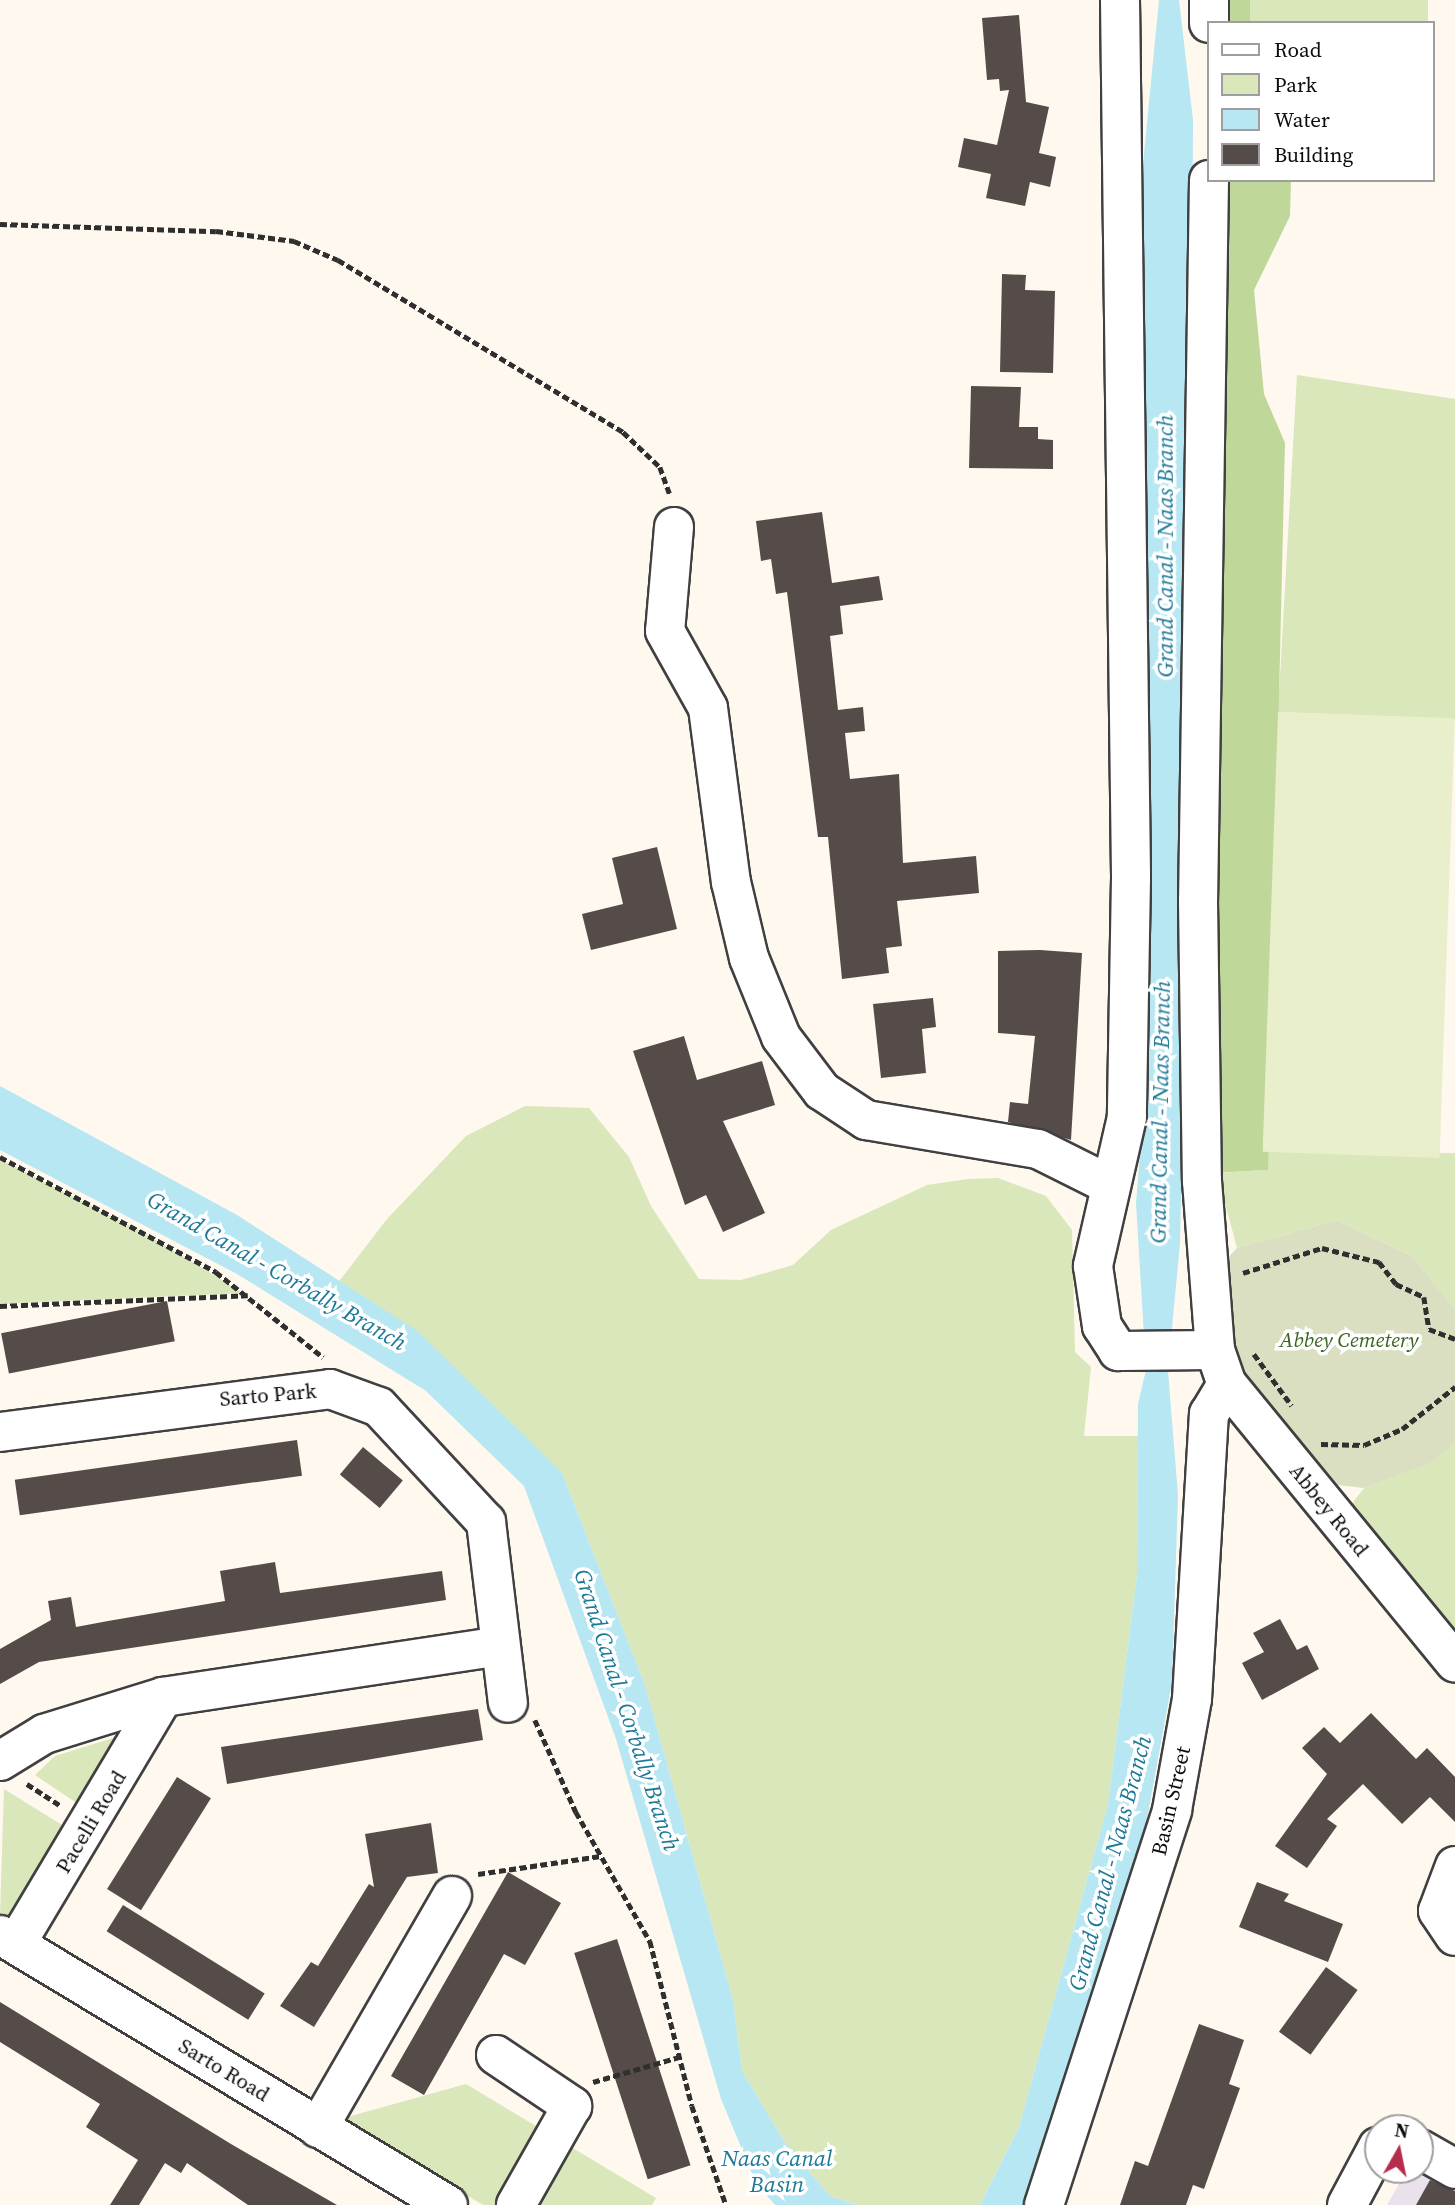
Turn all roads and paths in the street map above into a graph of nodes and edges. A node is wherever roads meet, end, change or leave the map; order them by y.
1 (1120, 0) edge
2 (1209, 0) edge
3 (1209, 21) edge
4 (1209, 182) edge
5 (0, 224) edge
6 (674, 527) joint
7 (0, 1157) edge
8 (1110, 1185) junction
9 (1223, 1267) junction
10 (249, 1295) junction
11 (0, 1306) edge
12 (1455, 1339) edge
13 (1220, 1357) junction
14 (331, 1364) dead end
15 (1455, 1387) edge
16 (1298, 1417) dead end
17 (0, 1432) edge
18 (1313, 1442) dead end
19 (500, 1646) junction
20 (1450, 1650) edge
21 (163, 1697) junction
22 (520, 1708) joint
23 (2, 1760) edge
24 (91, 1824) junction
25 (601, 1856) junction
26 (1455, 1866) edge
27 (452, 1896) joint
28 (1455, 1936) edge
29 (8, 1940) edge
30 (496, 2055) dead end
31 (679, 2057) junction
32 (572, 2105) junction
33 (318, 2128) junction
34 (1434, 2156) edge
35 (1455, 2169) edge
36 (1364, 2173) edge
37 (448, 2205) edge
38 (516, 2205) edge
39 (726, 2205) edge
40 (1044, 2205) edge
41 (1347, 2205) edge

1 - 8 street
2 - 3 street
4 - 9 street
5 - 6 path
6 - 8 street
7 - 10 path
8 - 13 street
9 - 12 path
9 - 13 street
10 - 11 path
10 - 14 path
13 - 16 path
13 - 20 street, Abbey Road
13 - 40 street, Basin Street
15 - 18 path
17 - 19 street, Sarto Park
19 - 21 street
19 - 22 street, Sarto Park
21 - 23 street
21 - 24 street, Pacelli Road
22 - 25 path
23 - 24 path
24 - 29 street, Pacelli Road
25 - 27 path
25 - 31 path
26 - 28 street
27 - 33 street
29 - 33 street, Sarto Road
30 - 32 street
31 - 32 path
31 - 39 path
32 - 38 street
33 - 37 street, Sarto Road
34 - 35 street
36 - 41 street

